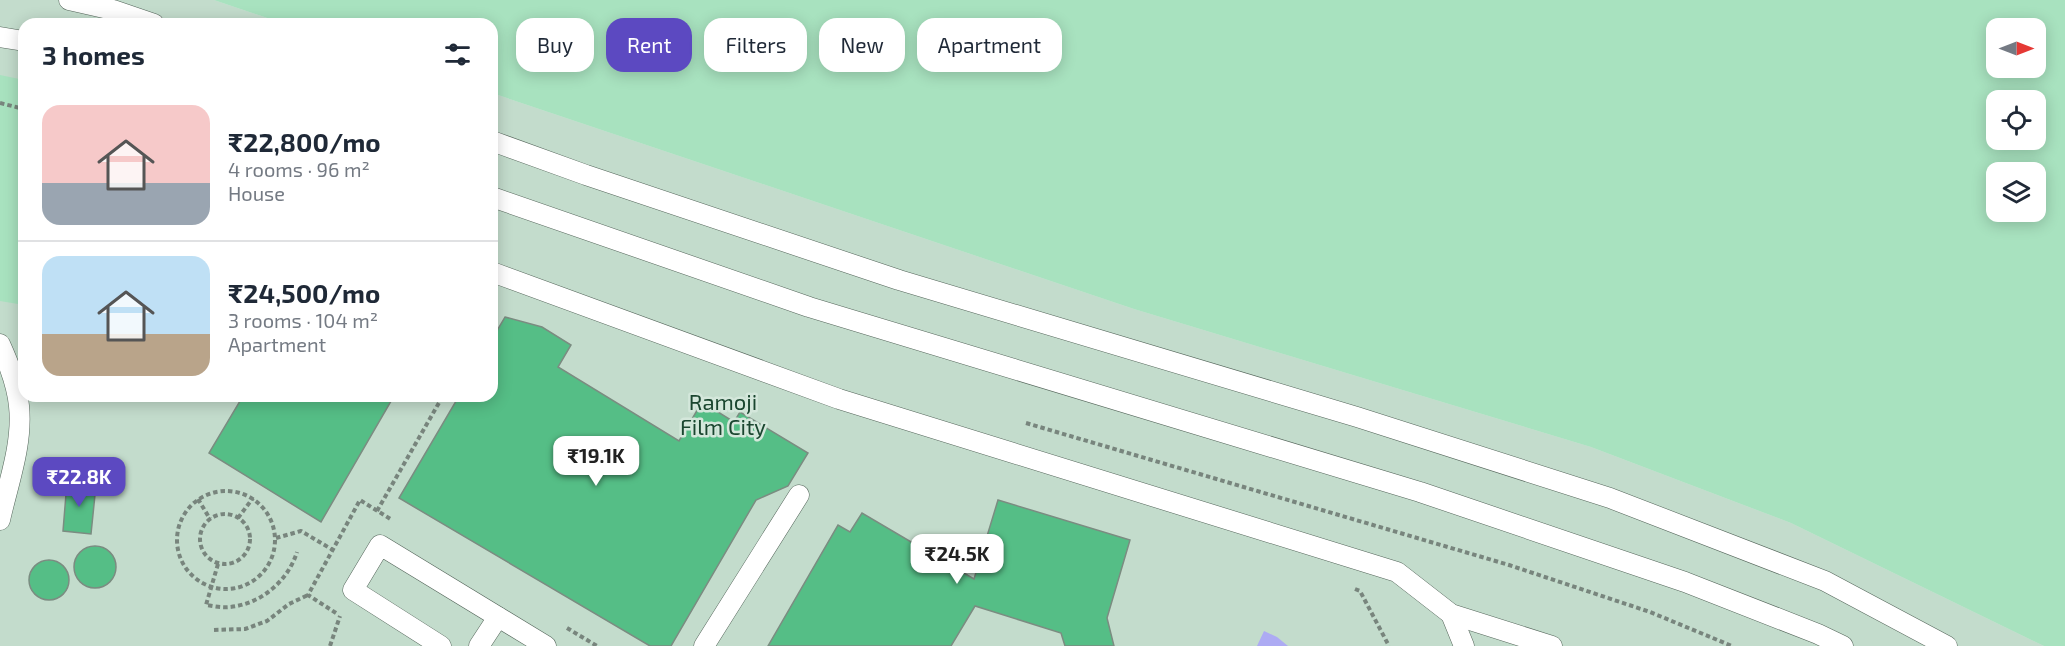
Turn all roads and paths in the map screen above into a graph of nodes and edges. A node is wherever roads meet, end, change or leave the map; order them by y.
1 (69, 0) edge
2 (136, 18) edge
3 (0, 37) edge
4 (18, 40) edge
5 (0, 103) edge
6 (18, 108) edge
7 (498, 143) edge
8 (498, 199) edge
9 (498, 274) edge
10 (0, 344) edge
11 (18, 402) edge
12 (18, 402) edge
13 (439, 402) edge
14 (1026, 423) dead end
15 (799, 495) dead end
16 (253, 498) junction
17 (198, 499) junction
18 (377, 511) dead end
19 (238, 518) junction
20 (210, 519) junction
21 (0, 520) edge
22 (276, 538) junction
23 (333, 550) dead end
24 (297, 552) dead end
25 (218, 564) junction
26 (1349, 587) dead end
27 (211, 588) junction
28 (308, 595) dead end
29 (1451, 614) junction
30 (340, 616) dead end
31 (498, 617) junction
32 (214, 630) dead end
33 (330, 646) edge
34 (441, 646) edge
35 (479, 646) edge
36 (546, 646) edge
37 (704, 646) edge
38 (1389, 646) edge
39 (1464, 646) edge
40 (1552, 646) edge
41 (1732, 646) edge
42 (1843, 646) edge
43 (1947, 646) edge

1 - 2 lane
3 - 4 lane
5 - 6 path
7 - 43 lane
8 - 42 lane
9 - 29 lane
10 - 11 lane
12 - 21 lane
13 - 18 path
14 - 41 path
15 - 37 lane
16 - 17 path
16 - 19 path
16 - 22 path
17 - 20 path
17 - 27 path
19 - 20 path
19 - 25 path
20 - 25 path
22 - 23 path
22 - 27 path
24 - 27 path
25 - 27 path
26 - 38 path
28 - 32 path
29 - 39 lane
29 - 40 lane
30 - 33 path
31 - 34 lane
31 - 35 lane
31 - 36 lane

